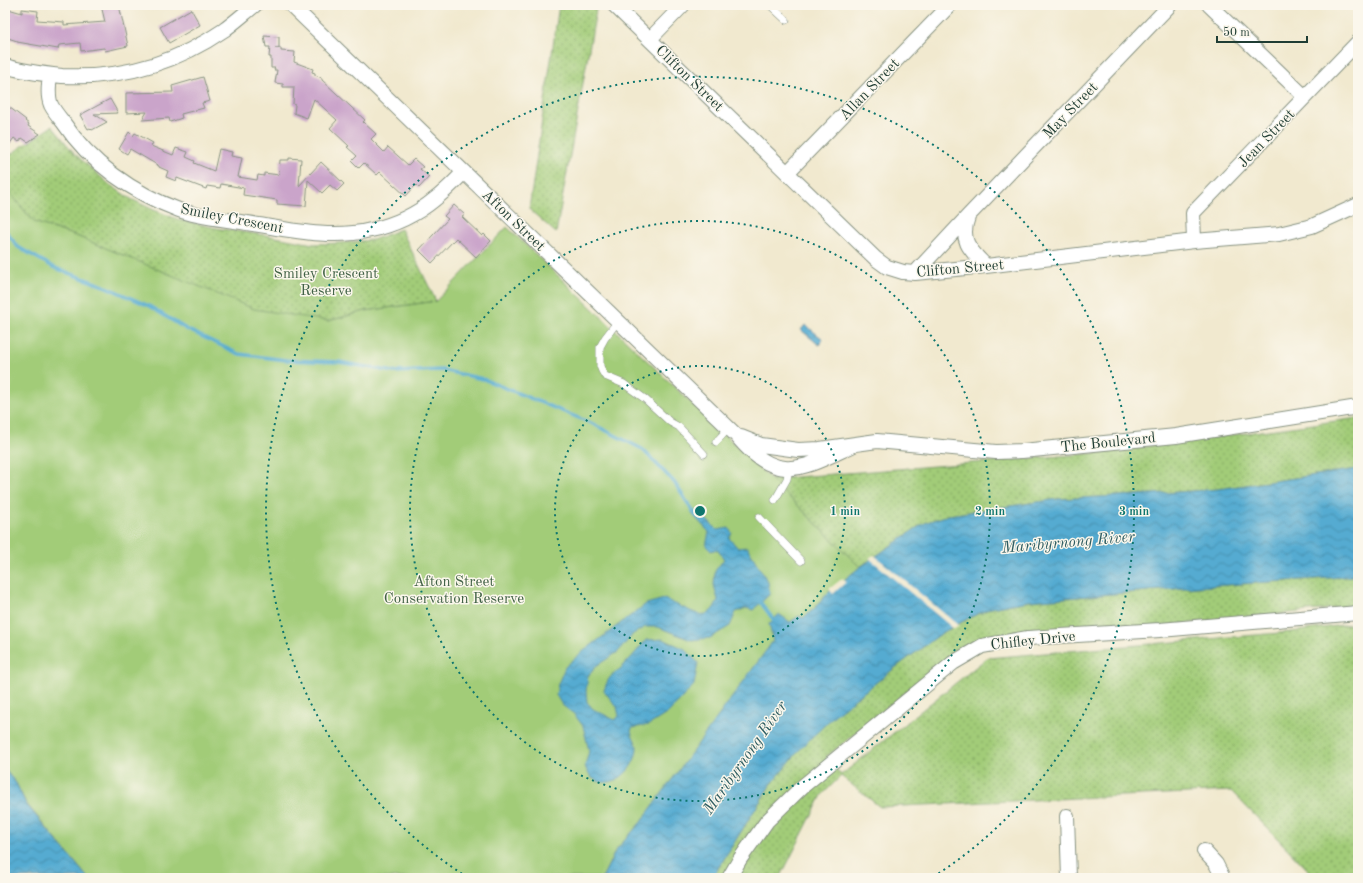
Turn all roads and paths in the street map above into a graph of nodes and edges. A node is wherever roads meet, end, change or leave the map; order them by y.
1 (255, 5) edge
2 (291, 5) edge
3 (614, 5) edge
4 (683, 5) edge
5 (770, 5) edge
6 (950, 5) edge
7 (1170, 5) edge
8 (1209, 5) edge
9 (786, 20) dead end
10 (650, 39) junction
11 (1358, 42) edge
12 (5, 66) edge
13 (50, 75) junction
14 (1304, 97) junction
15 (464, 172) junction
16 (788, 172) junction
17 (1358, 205) edge
18 (969, 215) junction
19 (1194, 241) junction
20 (986, 266) junction
21 (915, 273) junction
22 (618, 321) junction
23 (1358, 407) edge
24 (733, 432) junction
25 (716, 442) dead end
26 (856, 444) junction
27 (704, 454) dead end
28 (789, 469) junction
29 (775, 500) dead end
30 (759, 517) dead end
31 (801, 561) dead end
32 (1358, 613) edge
33 (1067, 816) dead end
34 (1204, 851) dead end
35 (729, 878) edge
36 (1069, 878) edge
37 (1223, 878) edge

1 - 13 street
2 - 15 street, Afton Street
3 - 10 street, Clifton Street
4 - 10 street
5 - 9 lane
6 - 16 street, Allan Street
7 - 18 street, May Street
8 - 14 street
10 - 16 street, Clifton Street
11 - 14 street, Jean Street
12 - 13 street
13 - 15 street, Smiley Crescent
14 - 19 street, Jean Street
15 - 22 street, Afton Street
16 - 21 street, Clifton Street
17 - 19 street, Clifton Street
18 - 20 street, May Street
18 - 21 street, May Street
19 - 20 street, Clifton Street
20 - 21 street, Clifton Street
22 - 24 street, Afton Street
22 - 27 lane
23 - 26 street, The Boulevard
24 - 25 lane
24 - 26 street, The Boulevard
24 - 28 street, The Boulevard
26 - 28 street, The Boulevard
28 - 29 lane
30 - 31 lane
32 - 35 street, Chifley Drive
33 - 36 street
34 - 37 street

